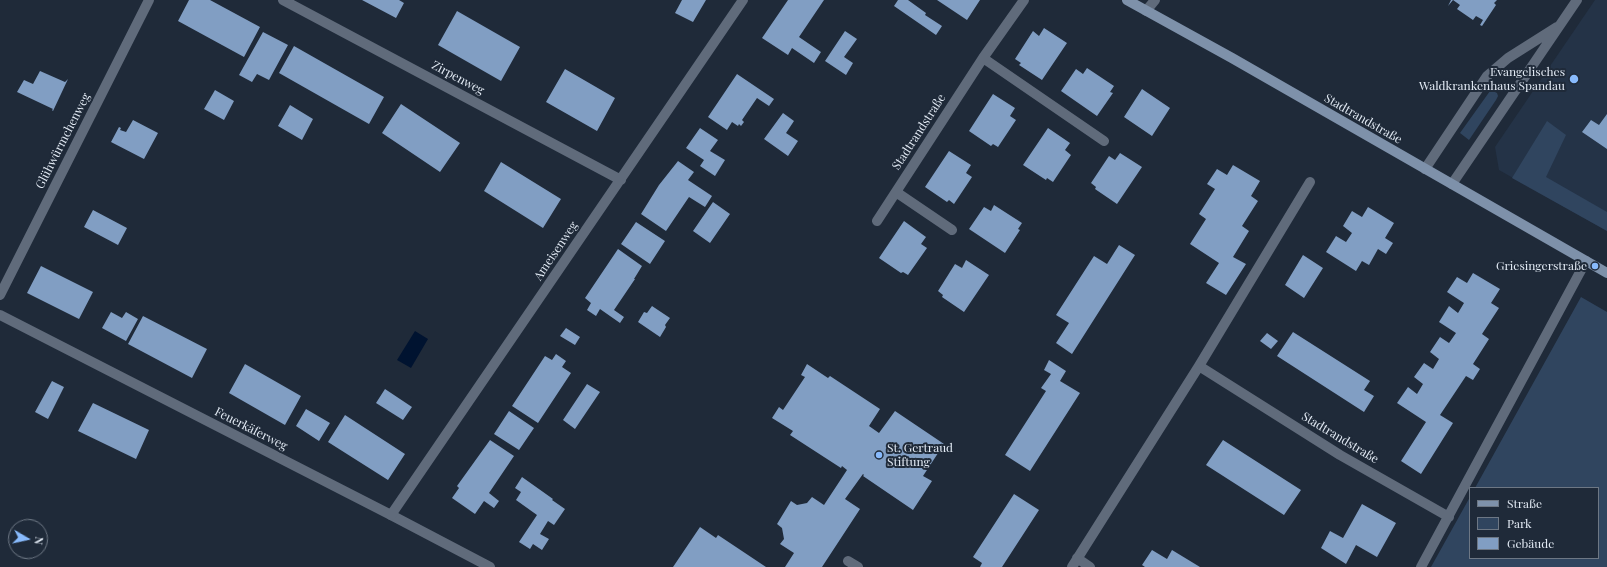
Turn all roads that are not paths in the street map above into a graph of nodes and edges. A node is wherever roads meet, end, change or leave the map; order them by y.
1 (149, 0) edge
2 (283, 0) edge
3 (743, 0) edge
4 (1024, 0) edge
5 (1127, 0) edge
6 (1154, 0) edge
7 (1577, 0) edge
8 (1146, 11) junction
9 (1560, 25) junction
10 (983, 58) junction
11 (1104, 141) dead end
12 (1425, 169) junction
13 (621, 180) junction
14 (1310, 182) dead end
15 (1452, 184) junction
16 (896, 192) junction
17 (877, 221) dead end
18 (952, 230) dead end
19 (1586, 262) junction
20 (1607, 273) edge
21 (4, 277) edge
22 (0, 295) edge
23 (0, 315) edge
24 (1199, 366) junction
25 (391, 515) junction
26 (1449, 516) junction
27 (848, 561) dead end
28 (1074, 563) edge
29 (490, 567) edge
30 (858, 567) edge
31 (1090, 567) edge
32 (1421, 567) edge

1 - 21 street, Glühwürmchenweg
2 - 13 street, Zirpenweg
3 - 13 street, Ameisenweg
4 - 10 street, Stadtrandstraße
5 - 8 street, Stadtrandstraße
6 - 8 street
7 - 9 street
8 - 12 street, Stadtrandstraße
9 - 12 street
9 - 15 street
10 - 11 street
10 - 16 street, Stadtrandstraße
12 - 15 street, Stadtrandstraße
13 - 25 street, Ameisenweg
14 - 24 street
15 - 19 street, Stadtrandstraße
16 - 17 street, Stadtrandstraße
16 - 18 street
19 - 20 street, Stadtrandstraße
19 - 26 street
21 - 22 street, Glühwürmchenweg
23 - 25 street, Feuerkäferweg
24 - 26 street, Stadtrandstraße
24 - 28 street
25 - 29 street, Feuerkäferweg
26 - 32 street
27 - 30 street
28 - 31 street

